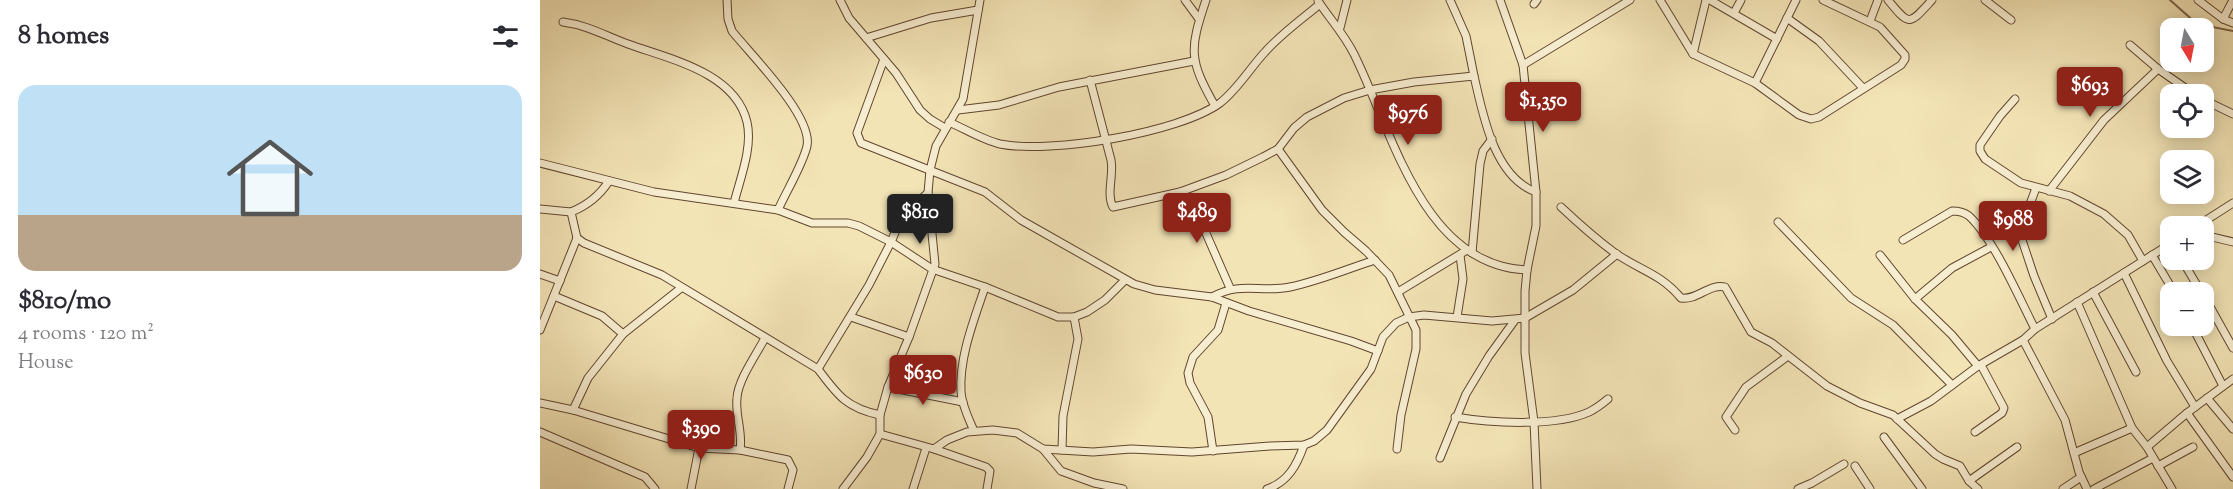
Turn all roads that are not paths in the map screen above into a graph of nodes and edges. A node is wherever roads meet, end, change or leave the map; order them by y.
1 (727, 0) edge
2 (850, 0) edge
3 (980, 0) edge
4 (1185, 0) edge
5 (1206, 0) edge
6 (1347, 0) edge
7 (1450, 0) edge
8 (1500, 0) edge
9 (1630, 0) edge
10 (1660, 0) edge
11 (1708, 0) edge
12 (1741, 0) edge
13 (1796, 0) edge
14 (1824, 0) edge
15 (1878, 0) edge
16 (1888, 0) edge
17 (1932, 0) edge
18 (1985, 0) edge
19 (2199, 0) edge
20 (2232, 0) edge
21 (840, 2) edge
22 (1318, 2) edge
23 (978, 10) junction
24 (1734, 13) junction
25 (1788, 18) junction
26 (1199, 19) junction
27 (2223, 19) junction
28 (2011, 20) dead end
29 (1870, 21) junction
30 (563, 22) dead end
31 (2233, 23) edge
32 (1340, 28) junction
33 (866, 38) junction
34 (1777, 39) junction
35 (2130, 45) dead end
36 (1693, 54) junction
37 (884, 59) junction
38 (1194, 61) junction
39 (1523, 65) junction
40 (2157, 69) junction
41 (1474, 76) junction
42 (1090, 80) junction
43 (1755, 83) junction
44 (2179, 84) edge
45 (1863, 88) junction
46 (1370, 90) junction
47 (2015, 99) dead end
48 (1215, 106) junction
49 (2214, 106) edge
50 (958, 110) junction
51 (2233, 114) edge
52 (947, 125) junction
53 (1492, 139) junction
54 (1106, 140) junction
55 (1278, 149) junction
56 (540, 163) edge
57 (930, 170) junction
58 (609, 181) junction
59 (2036, 188) junction
60 (2049, 191) junction
61 (1180, 192) junction
62 (1536, 192) junction
63 (928, 193) junction
64 (734, 203) junction
65 (2233, 203) edge
66 (1561, 207) dead end
67 (540, 209) edge
68 (778, 210) junction
69 (571, 212) junction
70 (2213, 216) edge
71 (1778, 222) dead end
72 (2214, 237) edge
73 (577, 238) junction
74 (1903, 240) dead end
75 (891, 242) junction
76 (2233, 242) edge
77 (1991, 247) junction
78 (2160, 250) edge
79 (1469, 252) junction
80 (1617, 254) junction
81 (1460, 255) junction
82 (1880, 255) dead end
83 (2152, 255) junction
84 (1375, 260) junction
85 (2143, 261) junction
86 (932, 269) junction
87 (1527, 270) junction
88 (2124, 273) junction
89 (540, 274) edge
90 (1125, 280) junction
91 (560, 281) junction
92 (2168, 282) edge
93 (985, 287) junction
94 (681, 288) junction
95 (1230, 288) junction
96 (1398, 292) junction
97 (2093, 292) junction
98 (554, 296) junction
99 (1212, 297) junction
100 (1914, 299) junction
101 (2077, 302) junction
102 (1226, 303) junction
103 (543, 311) edge
104 (2214, 315) edge
105 (851, 317) junction
106 (1074, 317) junction
107 (1409, 317) junction
108 (1457, 317) junction
109 (1525, 318) junction
110 (2052, 319) junction
111 (1515, 320) junction
112 (2035, 329) junction
113 (540, 330) edge
114 (623, 334) junction
115 (2197, 336) edge
116 (909, 337) junction
117 (765, 338) junction
118 (2023, 340) junction
119 (2233, 348) edge
120 (1378, 351) junction
121 (1788, 356) junction
122 (1979, 366) junction
123 (818, 369) junction
124 (2136, 372) dead end
125 (2233, 380) edge
126 (1953, 385) junction
127 (2223, 386) junction
128 (888, 387) junction
129 (2207, 398) junction
130 (1608, 399) dead end
131 (963, 402) junction
132 (540, 403) edge
133 (2195, 407) junction
134 (573, 410) junction
135 (2187, 413) junction
136 (880, 415) junction
137 (1455, 417) junction
138 (1897, 418) junction
139 (1534, 422) junction
140 (2132, 428) junction
141 (2233, 429) edge
142 (1735, 430) dead end
143 (540, 432) edge
144 (974, 432) junction
145 (1975, 432) dead end
146 (880, 434) junction
147 (1884, 437) dead end
148 (1304, 446) junction
149 (2017, 447) dead end
150 (2147, 447) junction
151 (2193, 447) dead end
152 (699, 448) junction
153 (930, 449) junction
154 (1043, 449) junction
155 (1397, 449) dead end
156 (740, 450) junction
157 (1062, 450) junction
158 (1213, 451) junction
159 (2074, 453) junction
160 (1440, 458) dead end
161 (2153, 458) junction
162 (1844, 464) dead end
163 (1855, 466) dead end
164 (2158, 466) junction
165 (2081, 477) junction
166 (2233, 477) edge
167 (1969, 482) junction
168 (1814, 486) edge
169 (655, 489) edge
170 (691, 489) edge
171 (788, 489) edge
172 (843, 489) edge
173 (913, 489) edge
174 (987, 489) edge
175 (1123, 489) edge
176 (1267, 489) edge
177 (1537, 489) edge
178 (1798, 489) edge
179 (1870, 489) edge
180 (1922, 489) edge
181 (1978, 489) edge
182 (2063, 489) edge
183 (2087, 489) edge
184 (2094, 489) edge
185 (2172, 489) edge

1 - 68 street
2 - 21 street
3 - 23 street
4 - 26 street
5 - 26 street
6 - 32 street
7 - 41 street
8 - 39 street
9 - 39 street
10 - 36 street
11 - 24 street
11 - 36 street
12 - 24 street
13 - 25 street
14 - 29 street
15 - 29 street
16 - 17 street
18 - 28 street
19 - 27 street
20 - 27 street
21 - 33 street
22 - 32 street
22 - 48 street
23 - 33 street
23 - 50 street
24 - 34 street
25 - 34 street
25 - 45 street
26 - 38 street
27 - 31 street
29 - 45 street
30 - 64 street
32 - 46 street
33 - 37 street
34 - 43 street
35 - 40 street
36 - 43 street
37 - 52 street
37 - 57 street
38 - 42 street
38 - 48 street
39 - 62 street
40 - 44 street
40 - 60 street
41 - 46 street
41 - 53 street
42 - 50 street
42 - 54 street
43 - 45 street
46 - 55 street
46 - 79 street
47 - 59 street
48 - 54 street
49 - 51 street
50 - 52 street
52 - 54 street
52 - 57 street
53 - 62 street
53 - 79 street
54 - 61 street
55 - 61 street
55 - 84 street
56 - 58 street
57 - 63 street
57 - 90 street
58 - 64 street
58 - 69 street
59 - 60 street
59 - 110 street
60 - 85 street
61 - 95 street
62 - 87 street
63 - 75 street
63 - 86 street
64 - 68 street
65 - 70 street
66 - 80 street
67 - 69 street
68 - 75 street
69 - 73 street
71 - 126 street
72 - 76 street
73 - 91 street
73 - 94 street
74 - 77 street
75 - 86 street
75 - 105 street
77 - 100 street
77 - 112 street
78 - 83 street
79 - 81 street
79 - 87 street
80 - 109 street
80 - 121 street
81 - 96 street
81 - 108 street
82 - 100 street
83 - 85 street
83 - 92 street
84 - 95 street
84 - 96 street
85 - 88 street
86 - 93 street
86 - 116 street
87 - 109 street
88 - 97 street
88 - 133 street
89 - 91 street
90 - 99 street
90 - 106 street
91 - 98 street
93 - 106 street
93 - 131 street
94 - 114 street
94 - 117 street
95 - 99 street
96 - 107 street
97 - 101 street
97 - 124 street
98 - 103 street
98 - 114 street
99 - 102 street
100 - 122 street
101 - 110 street
101 - 140 street
102 - 120 street
102 - 158 street
103 - 113 street
104 - 119 street
105 - 116 street
105 - 123 street
106 - 157 street
107 - 108 street
107 - 120 street
107 - 155 street
108 - 111 street
109 - 111 street
109 - 139 street
110 - 112 street
111 - 137 street
112 - 118 street
114 - 134 street
115 - 127 street
116 - 128 street
117 - 123 street
117 - 156 street
118 - 122 street
118 - 159 street
120 - 148 street
121 - 138 street
121 - 142 street
122 - 126 street
122 - 145 street
123 - 136 street
125 - 127 street
126 - 138 street
127 - 129 street
128 - 131 street
128 - 136 street
129 - 133 street
129 - 141 street
130 - 139 street
131 - 144 street
132 - 134 street
133 - 135 street
134 - 152 street
135 - 150 street
135 - 166 street
136 - 146 street
137 - 139 street
137 - 160 street
138 - 167 street
139 - 177 street
140 - 150 street
140 - 159 street
143 - 169 street
144 - 153 street
144 - 154 street
146 - 153 street
146 - 172 street
147 - 180 street
148 - 158 street
148 - 176 street
149 - 167 street
150 - 161 street
151 - 164 street
152 - 156 street
152 - 170 street
153 - 173 street
153 - 174 street
154 - 157 street
154 - 175 street
156 - 171 street
157 - 158 street
159 - 165 street
161 - 164 street
161 - 184 street
162 - 168 street
163 - 179 street
164 - 185 street
165 - 182 street
165 - 183 street
167 - 181 street
168 - 178 street

